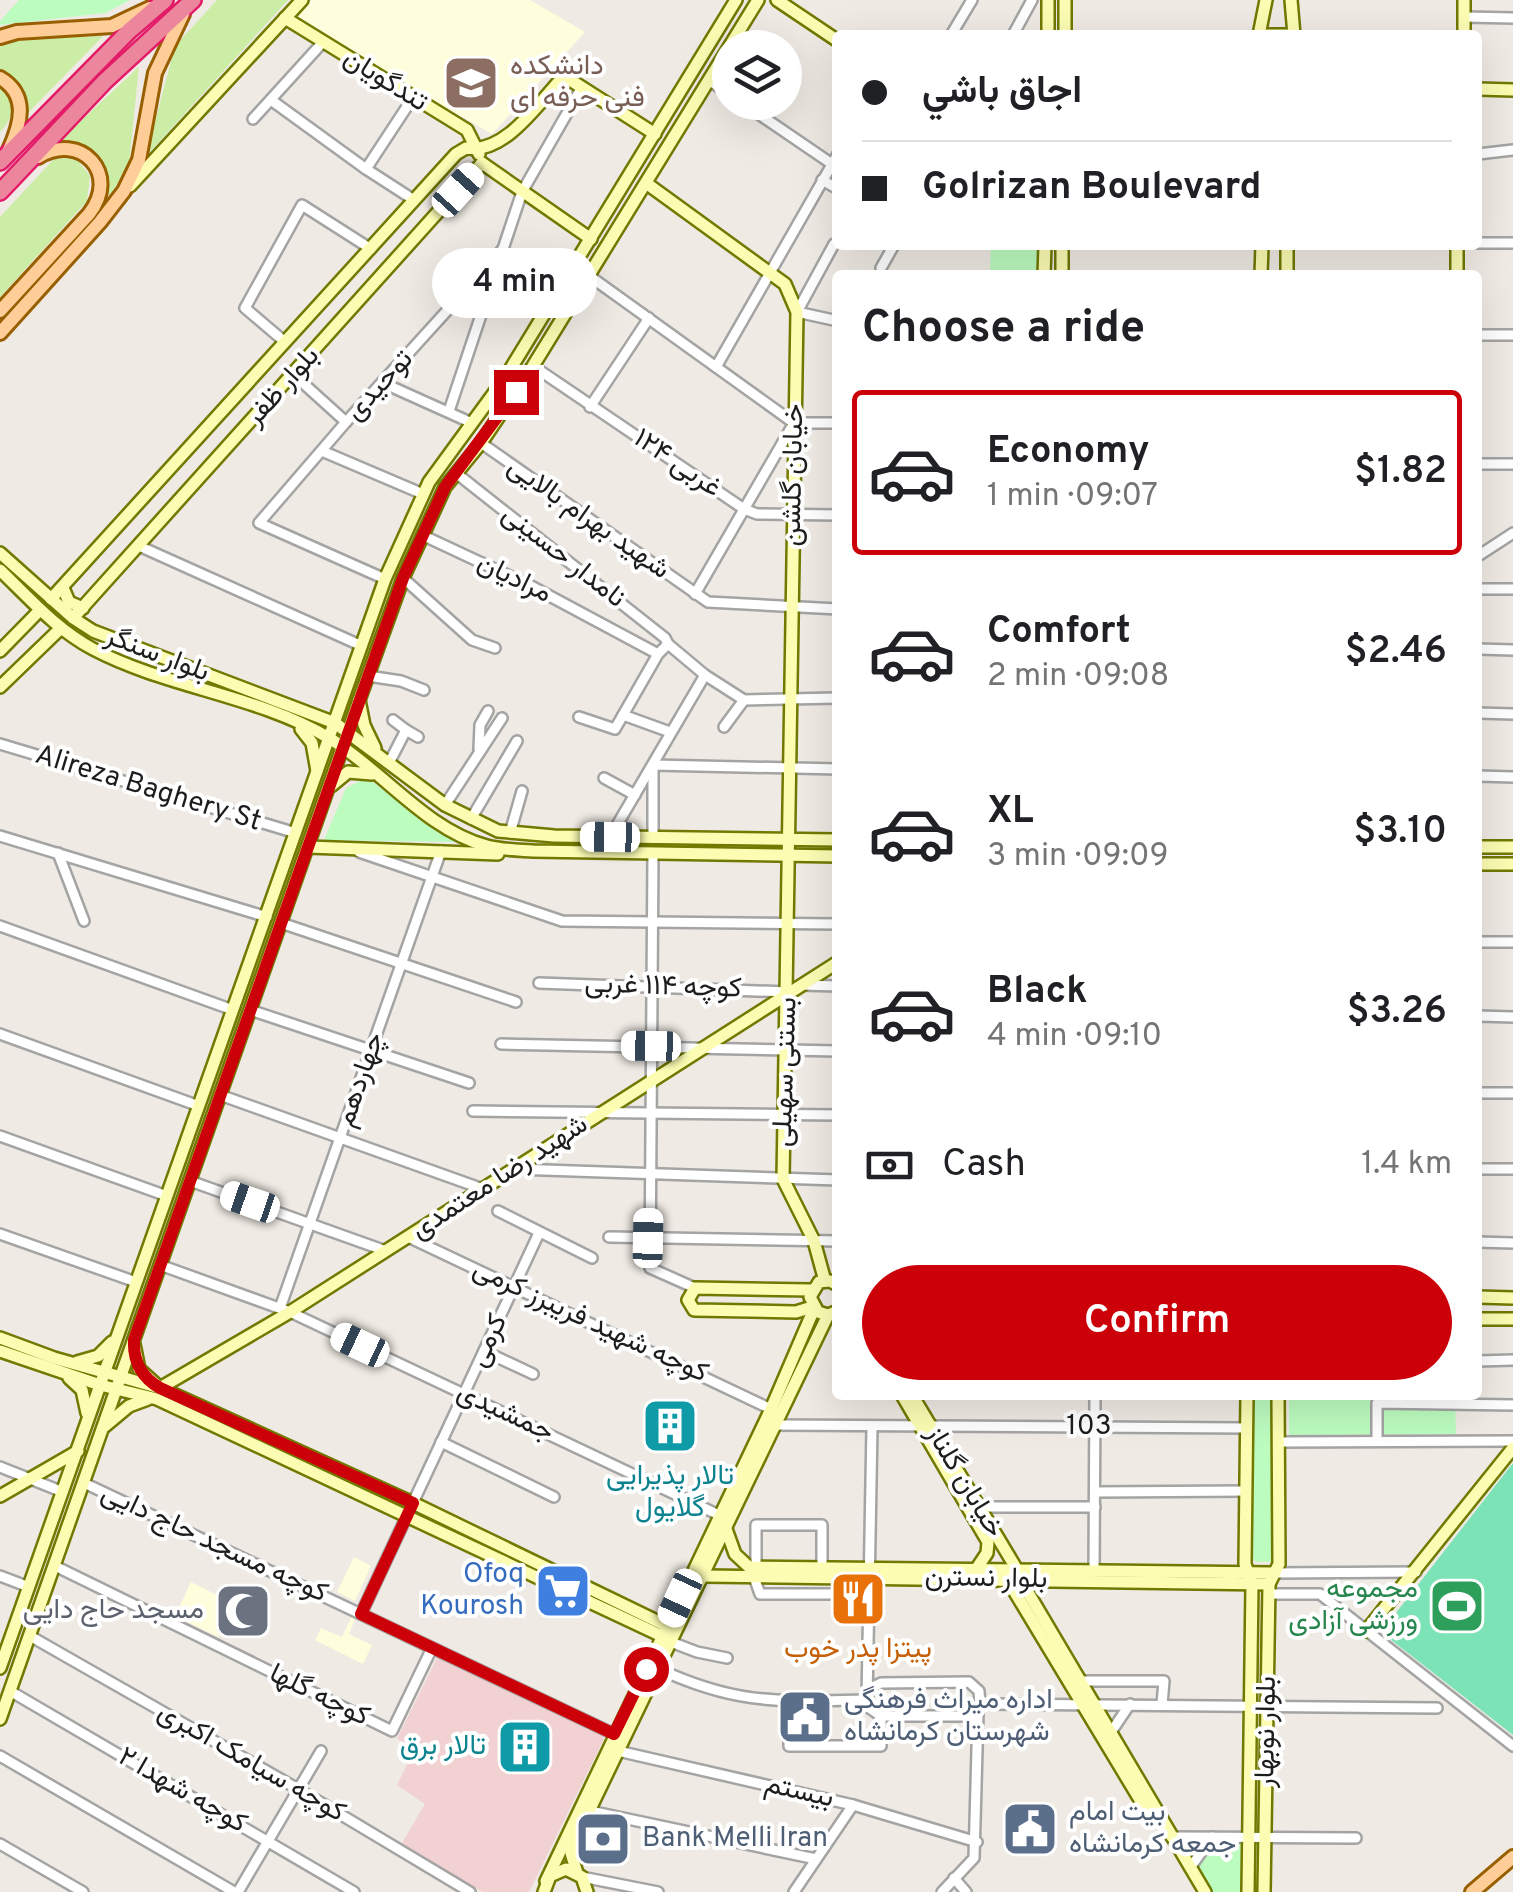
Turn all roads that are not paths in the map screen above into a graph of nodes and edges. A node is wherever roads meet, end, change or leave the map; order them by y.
1 (302, 0) edge
2 (736, 0) edge
3 (758, 0) edge
4 (776, 0) edge
5 (972, 0) edge
6 (1032, 0) edge
7 (1048, 0) edge
8 (1065, 0) edge
9 (1266, 0) edge
10 (1291, 0) edge
11 (1464, 0) edge
12 (163, 1) edge
13 (190, 2) edge
14 (1464, 17) junction
15 (285, 18) junction
16 (1513, 18) edge
17 (739, 30) edge
18 (954, 30) edge
19 (1016, 30) edge
20 (1048, 30) edge
21 (1065, 30) edge
22 (1260, 30) edge
23 (1291, 30) edge
24 (1464, 30) edge
25 (0, 37) edge
26 (832, 37) edge
27 (323, 42) junction
28 (712, 74) edge
29 (0, 78) edge
30 (708, 80) junction
31 (712, 83) edge
32 (582, 88) junction
33 (1482, 89) edge
34 (1513, 90) edge
35 (412, 99) junction
36 (271, 100) junction
37 (252, 119) dead end
38 (767, 120) edge
39 (655, 134) junction
40 (478, 150) junction
41 (1513, 150) edge
42 (1482, 154) edge
43 (4, 159) edge
44 (482, 163) junction
45 (832, 164) joint
46 (23, 166) junction
47 (366, 170) junction
48 (822, 180) junction
49 (646, 183) junction
50 (832, 186) edge
51 (0, 192) edge
52 (522, 192) junction
53 (120, 197) junction
54 (414, 200) junction
55 (590, 239) junction
56 (1482, 243) edge
57 (1513, 243) edge
58 (370, 248) junction
59 (832, 248) edge
60 (502, 250) junction
61 (891, 250) edge
62 (880, 268) dead end
63 (770, 272) junction
64 (588, 275) junction
65 (0, 311) edge
66 (797, 312) junction
67 (649, 318) junction
68 (832, 320) edge
69 (297, 330) junction
70 (0, 333) edge
71 (1513, 335) edge
72 (1482, 336) edge
73 (285, 342) junction
74 (317, 349) junction
75 (533, 366) junction
76 (716, 367) junction
77 (294, 376) junction
78 (383, 383) junction
79 (590, 407) junction
80 (449, 411) junction
81 (346, 422) junction
82 (472, 423) junction
83 (794, 423) junction
84 (832, 423) edge
85 (481, 443) junction
86 (322, 451) junction
87 (1482, 464) edge
88 (1513, 464) edge
89 (456, 472) junction
90 (423, 494) junction
91 (744, 509) junction
92 (793, 514) junction
93 (832, 515) edge
94 (1513, 534) edge
95 (422, 535) junction
96 (0, 543) edge
97 (140, 546) junction
98 (0, 553) edge
99 (1482, 553) edge
100 (0, 572) edge
101 (403, 578) junction
102 (385, 579) junction
103 (26, 586) junction
104 (63, 588) junction
105 (1482, 589) edge
106 (1513, 589) edge
107 (695, 594) junction
108 (52, 599) junction
109 (83, 608) junction
110 (792, 608) junction
111 (832, 609) edge
112 (40, 610) junction
113 (73, 618) junction
114 (30, 620) junction
115 (61, 628) junction
116 (48, 640) junction
117 (668, 644) junction
118 (362, 646) junction
119 (495, 648) dead end
120 (1482, 650) edge
121 (1513, 650) edge
122 (0, 651) edge
123 (658, 654) junction
124 (705, 675) junction
125 (368, 676) junction
126 (0, 687) edge
127 (424, 690) dead end
128 (791, 698) junction
129 (832, 698) edge
130 (359, 700) junction
131 (744, 700) junction
132 (342, 704) junction
133 (488, 711) dead end
134 (1482, 713) edge
135 (313, 714) junction
136 (1513, 714) edge
137 (623, 715) junction
138 (579, 717) dead end
139 (502, 718) dead end
140 (393, 720) dead end
141 (295, 722) junction
142 (335, 723) junction
143 (724, 727) dead end
144 (406, 730) junction
145 (348, 732) junction
146 (670, 732) junction
147 (418, 737) dead end
148 (330, 739) junction
149 (517, 741) dead end
150 (0, 744) edge
151 (342, 748) junction
152 (479, 749) junction
153 (385, 759) junction
154 (653, 765) junction
155 (791, 768) junction
156 (832, 768) edge
157 (318, 773) junction
158 (378, 776) junction
159 (1482, 776) edge
160 (1513, 777) edge
161 (604, 778) dead end
162 (328, 789) junction
163 (522, 791) dead end
164 (635, 795) junction
165 (445, 805) junction
166 (471, 819) junction
167 (510, 832) junction
168 (296, 833) junction
169 (0, 836) edge
170 (610, 837) junction
171 (653, 838) junction
172 (790, 839) junction
173 (832, 840) edge
174 (308, 847) junction
175 (1482, 847) edge
176 (1513, 847) edge
177 (347, 848) junction
178 (512, 850) junction
179 (442, 852) junction
180 (58, 853) junction
181 (653, 853) junction
182 (790, 855) junction
183 (832, 856) edge
184 (1482, 864) edge
185 (1513, 864) edge
186 (432, 877) junction
187 (267, 917) junction
188 (84, 921) dead end
189 (652, 922) junction
190 (281, 923) junction
191 (788, 924) junction
192 (832, 924) edge
193 (0, 926) edge
194 (1482, 942) edge
195 (1513, 942) edge
196 (402, 963) junction
197 (832, 966) edge
198 (539, 983) dead end
199 (801, 985) junction
200 (652, 986) junction
201 (832, 986) edge
202 (788, 992) junction
203 (516, 1002) dead end
204 (233, 1010) junction
205 (250, 1010) junction
206 (1482, 1016) edge
207 (1513, 1016) edge
208 (0, 1034) edge
209 (502, 1044) dead end
210 (651, 1046) junction
211 (704, 1048) junction
212 (371, 1050) junction
213 (786, 1050) junction
214 (832, 1050) edge
215 (651, 1082) junction
216 (469, 1083) dead end
217 (1482, 1093) edge
218 (1513, 1093) edge
219 (220, 1095) junction
220 (199, 1106) junction
221 (473, 1111) dead end
222 (650, 1113) junction
223 (601, 1114) junction
224 (784, 1114) junction
225 (832, 1115) edge
226 (0, 1136) edge
227 (340, 1138) junction
228 (1482, 1168) edge
229 (514, 1169) junction
230 (1513, 1169) edge
231 (650, 1174) junction
232 (783, 1179) junction
233 (832, 1180) edge
234 (190, 1181) junction
235 (483, 1189) junction
236 (167, 1196) junction
237 (498, 1211) dead end
238 (310, 1223) junction
239 (539, 1232) junction
240 (0, 1234) edge
241 (408, 1237) junction
242 (610, 1237) dead end
243 (648, 1238) junction
244 (814, 1240) junction
245 (832, 1241) edge
246 (1482, 1242) edge
247 (1513, 1243) edge
248 (386, 1251) junction
249 (592, 1258) dead end
250 (160, 1266) junction
251 (136, 1282) junction
252 (831, 1283) edge
253 (514, 1286) junction
254 (694, 1288) junction
255 (812, 1290) junction
256 (1482, 1298) edge
257 (1513, 1298) edge
258 (813, 1308) junction
259 (285, 1310) junction
260 (832, 1313) edge
261 (832, 1317) edge
262 (1482, 1319) edge
263 (1513, 1319) edge
264 (118, 1336) junction
265 (0, 1338) edge
266 (134, 1340) junction
267 (0, 1350) edge
268 (484, 1351) junction
269 (54, 1358) junction
270 (1513, 1360) edge
271 (1482, 1361) edge
272 (62, 1373) junction
273 (533, 1374) dead end
274 (102, 1379) junction
275 (118, 1383) junction
276 (158, 1394) junction
277 (464, 1394) junction
278 (906, 1400) edge
279 (914, 1400) edge
280 (1095, 1400) edge
281 (1246, 1400) edge
282 (1278, 1400) edge
283 (1513, 1405) edge
284 (771, 1408) junction
285 (86, 1425) junction
286 (773, 1426) junction
287 (1095, 1426) junction
288 (872, 1427) junction
289 (926, 1428) junction
290 (1246, 1428) junction
291 (102, 1430) junction
292 (441, 1442) junction
293 (1278, 1442) junction
294 (1377, 1442) junction
295 (1513, 1444) edge
296 (78, 1451) junction
297 (0, 1467) edge
298 (30, 1478) junction
299 (84, 1483) junction
300 (63, 1492) junction
301 (1095, 1492) junction
302 (1246, 1492) junction
303 (0, 1496) edge
304 (554, 1497) dead end
305 (980, 1507) junction
306 (1095, 1507) junction
307 (410, 1509) junction
308 (722, 1521) junction
309 (55, 1566) junction
310 (978, 1568) junction
311 (753, 1570) junction
312 (1094, 1570) junction
313 (822, 1572) junction
314 (870, 1572) junction
315 (1416, 1572) junction
316 (1320, 1574) junction
317 (1014, 1575) junction
318 (0, 1576) edge
319 (703, 1576) junction
320 (1250, 1579) junction
321 (1271, 1584) junction
322 (29, 1587) junction
323 (822, 1594) junction
324 (849, 1594) dead end
325 (1320, 1594) junction
326 (361, 1614) junction
327 (1366, 1631) junction
328 (667, 1635) junction
329 (30, 1636) junction
330 (432, 1648) junction
331 (727, 1658) dead end
332 (0, 1668) edge
333 (658, 1669) junction
334 (1075, 1681) junction
335 (10, 1691) junction
336 (867, 1700) junction
337 (789, 1701) junction
338 (1089, 1703) junction
339 (1130, 1704) junction
340 (1162, 1704) junction
341 (1250, 1705) junction
342 (1267, 1705) junction
343 (979, 1708) junction
344 (1437, 1708) dead end
345 (881, 1716) junction
346 (0, 1719) edge
347 (614, 1734) junction
348 (1108, 1736) junction
349 (1513, 1746) edge
350 (321, 1750) dead end
351 (618, 1752) junction
352 (0, 1756) edge
353 (298, 1789) junction
354 (853, 1805) junction
355 (590, 1811) junction
356 (1171, 1837) junction
357 (1212, 1837) junction
358 (1249, 1837) junction
359 (1265, 1837) junction
360 (1356, 1838) dead end
361 (268, 1841) junction
362 (977, 1842) junction
363 (0, 1844) edge
364 (1513, 1857) edge
365 (816, 1859) junction
366 (1190, 1868) junction
367 (954, 1878) junction
368 (582, 1880) edge
369 (544, 1887) edge
370 (621, 1888) edge
371 (82, 1892) edge
372 (236, 1892) edge
373 (354, 1892) edge
374 (470, 1892) edge
375 (597, 1892) edge
376 (658, 1892) edge
377 (794, 1892) edge
378 (942, 1892) edge
379 (966, 1892) edge
380 (1205, 1892) edge
381 (1248, 1892) edge
382 (1264, 1892) edge
383 (1472, 1892) edge

1 - 15 main road
2 - 39 main road
3 - 17 main road
4 - 26 main road
5 - 18 street
6 - 19 street
7 - 20 main road
8 - 21 main road
9 - 22 main road
10 - 23 main road
11 - 14 main road
12 - 25 main road
12 - 43 highway
13 - 46 highway
13 - 53 main road
14 - 16 street
14 - 24 main road
15 - 27 main road, تندگویان
15 - 53 main road
27 - 35 main road, تندگویان
27 - 36 street
28 - 30 main road
29 - 43 main road
30 - 31 street
30 - 49 main road
32 - 39 main road
32 - 40 main road, بلوار ظفر
32 - 52 street
33 - 34 main road
35 - 40 main road, تندگویان
35 - 47 street
36 - 37 street
36 - 47 street
38 - 45 street
39 - 55 main road
40 - 44 main road
40 - 54 main road, بلوار ظفر
41 - 42 street
44 - 52 main road
44 - 74 main road, بلوار ظفر
45 - 48 street
46 - 51 highway
46 - 65 main road
47 - 54 street
48 - 50 street
48 - 63 street
49 - 63 main road
49 - 64 main road
52 - 55 main road
52 - 60 street
53 - 70 main road
54 - 58 main road, بلوار ظفر
55 - 82 main road
56 - 57 street
58 - 69 main road, بلوار ظفر
58 - 73 street
59 - 66 street
60 - 78 street, توحیدی
60 - 80 street
61 - 62 street
63 - 66 main road
63 - 76 street
64 - 67 street
64 - 75 main road
66 - 68 street
66 - 83 main road, خیابان گلشن
67 - 76 street
67 - 79 street
69 - 73 main road, بلوار ظفر
69 - 74 main road
71 - 72 street
73 - 104 main road, بلوار ظفر
74 - 77 main road, بلوار ظفر
75 - 79 street, ۱۲۴ غربی
75 - 85 main road
76 - 83 street
77 - 81 street
77 - 97 main road, بلوار ظفر
78 - 80 street
78 - 81 street, توحیدی
79 - 91 street, ۱۲۴ غربی
80 - 82 street
81 - 86 street, توحیدی
82 - 90 main road
83 - 84 street
83 - 91 street
83 - 92 main road, خیابان گلشن
85 - 89 main road
85 - 107 street, شهید بهرام بالایی
86 - 90 street
86 - 102 street, توحیدی
87 - 88 street
89 - 95 main road
89 - 117 street, نامدار حسینی
90 - 102 main road
91 - 92 street, ۱۲۴ غربی
91 - 107 street
92 - 93 street, ۱۲۴ غربی
92 - 110 main road, خیابان گلشن
94 - 99 street
95 - 101 main road
95 - 123 street, مرادیان
96 - 103 main road
97 - 109 main road, بلوار ظفر
97 - 118 street
98 - 103 main road, بلوار سنگر
100 - 103 main road, بلوار سنگر
101 - 119 street
101 - 125 main road
102 - 118 main road
103 - 108 main road, بلوار سنگر
103 - 112 main road, بلوار سنگر
104 - 108 main road, بلوار ظفر
104 - 109 main road
105 - 106 street
107 - 110 street
108 - 113 main road, بلوار سنگر
109 - 113 main road, بلوار ظفر
110 - 111 street
110 - 128 main road, خیابان گلشن
112 - 114 main road
112 - 115 main road, بلوار سنگر
113 - 135 main road, بلوار سنگر
114 - 116 main road
114 - 122 main road
115 - 116 main road
115 - 141 main road, بلوار سنگر
116 - 126 main road
117 - 123 street
117 - 124 street, نامدار حسینی
118 - 132 main road
120 - 121 street
123 - 137 street
124 - 131 street, نامدار حسینی
124 - 146 street
125 - 127 street
125 - 130 main road
128 - 129 street
128 - 131 street
128 - 155 main road, خیابان گلشن
130 - 145 main road
130 - 153 main road
131 - 143 street
132 - 135 main road
132 - 142 main road
133 - 152 street
134 - 136 street
135 - 142 main road, بلوار سنگر
137 - 138 street
137 - 146 street
139 - 152 street
140 - 144 street
141 - 148 main road, بلوار سنگر
141 - 157 main road
142 - 145 main road, بلوار سنگر
142 - 148 main road
144 - 147 street
144 - 153 street
145 - 151 main road
145 - 153 main road, بلوار سنگر
146 - 154 street
148 - 151 main road, بلوار سنگر
148 - 157 main road
149 - 166 street
150 - 168 street, Alireza Baghery St
151 - 158 main road, بلوار سنگر
151 - 162 main road
152 - 165 street
153 - 165 main road, بلوار سنگر
154 - 155 street
154 - 164 street
154 - 171 street
155 - 156 street
155 - 172 main road, خیابان گلشن
157 - 168 main road
158 - 162 main road
158 - 178 main road, بلوار سنگر
159 - 160 street
161 - 164 street
162 - 174 main road
163 - 167 street
164 - 170 street
165 - 166 main road, بلوار سنگر
166 - 167 main road, بلوار سنگر
167 - 170 main road, بلوار سنگر
168 - 187 main road
169 - 180 street
170 - 171 main road, بلوار سنگر
171 - 172 main road, بلوار سنگر
172 - 173 main road, بلوار سنگر
172 - 182 main road, خیابان گلشن
174 - 177 main road
174 - 190 main road
175 - 176 main road
177 - 179 main road
177 - 186 street
178 - 179 main road
178 - 181 main road
179 - 186 street, چهاردهم
180 - 187 street
180 - 188 street
181 - 182 main road
181 - 189 street
182 - 183 main road
182 - 191 main road, بستنی سهیلی
184 - 185 main road
186 - 189 street
186 - 196 street, چهاردهم
187 - 204 main road
189 - 191 street
189 - 200 street
190 - 196 street
190 - 205 main road
191 - 192 street
191 - 202 main road, بستنی سهیلی
193 - 204 street
194 - 195 street
196 - 203 street
196 - 212 street, چهاردهم
197 - 199 main road, شهید رضا معتمدی
198 - 200 street, کوچه ۱۱۴ غربی
199 - 201 street
199 - 202 main road, شهید رضا معتمدی
200 - 202 street, کوچه ۱۱۴ غربی
200 - 210 street
202 - 211 main road, شهید رضا معتمدی
202 - 213 main road, بستنی سهیلی
204 - 220 main road
205 - 212 street
205 - 219 main road
206 - 207 street
208 - 220 street
209 - 210 street
210 - 211 street
210 - 215 street
211 - 213 street
211 - 215 main road, شهید رضا معتمدی
212 - 216 street
212 - 227 street, چهاردهم
213 - 214 street
213 - 224 main road, بستنی سهیلی
215 - 222 street
215 - 223 main road, شهید رضا معتمدی
217 - 218 street
219 - 227 street
219 - 234 main road
220 - 236 main road
221 - 223 street
222 - 223 street
222 - 224 street
222 - 231 street
223 - 229 main road, شهید رضا معتمدی
224 - 225 street
224 - 232 main road, بستنی سهیلی
226 - 236 street
227 - 235 street
227 - 238 street, چهاردهم
228 - 230 street
229 - 231 street
229 - 235 main road, شهید رضا معتمدی
231 - 232 street
231 - 243 street
232 - 233 street
232 - 244 main road, بستنی سهیلی
234 - 238 street
234 - 250 main road
235 - 241 main road, شهید رضا معتمدی
236 - 251 main road
237 - 239 street
238 - 248 street
238 - 259 street, چهاردهم
239 - 249 street
239 - 253 street, کرمی
240 - 251 street
241 - 248 main road, شهید رضا معتمدی
241 - 253 street, کوچه شهید فریبرز کرمی
242 - 243 street
243 - 244 street
243 - 254 street
244 - 245 street
244 - 252 main road, بستنی سهیلی
246 - 247 street
248 - 259 main road, شهید رضا معتمدی
250 - 259 street, جمشیدی
250 - 266 main road
251 - 264 main road
252 - 255 main road
253 - 268 street, کرمی
253 - 284 street, کوچه شهید فریبرز کرمی
254 - 255 main road
254 - 258 main road
255 - 258 main road
256 - 257 main road
258 - 260 main road
258 - 284 main road
259 - 276 main road, شهید رضا معتمدی
259 - 277 street, جمشیدی
261 - 286 main road
262 - 263 main road
264 - 269 main road
264 - 274 main road
265 - 269 main road
266 - 275 main road
266 - 276 main road
267 - 272 main road
268 - 273 street
268 - 277 street, کرمی
269 - 274 main road
270 - 271 street
272 - 274 main road
272 - 285 main road
274 - 275 main road
274 - 285 main road
275 - 276 main road
275 - 291 main road
276 - 291 main road, شهید رضا معتمدی
276 - 307 main road
277 - 292 street, کرمی
277 - 308 street, جمشیدی
278 - 289 main road, خیابان گلناز
279 - 289 main road, خیابان گلناز
280 - 287 street
281 - 290 main road, بلوار نوبهار
282 - 293 main road, بلوار نوبهار
283 - 294 street
284 - 308 main road
285 - 296 main road
286 - 288 street, 103
286 - 308 main road
287 - 289 street, 103
287 - 290 street, 103
287 - 301 street
288 - 289 street, 103
288 - 314 street
289 - 305 main road, خیابان گلناز
289 - 310 main road, خیابان گلناز
290 - 302 main road, بلوار نوبهار
291 - 299 main road
292 - 304 street
292 - 307 street, کرمی
293 - 294 street
293 - 321 main road, بلوار نوبهار
294 - 295 street
295 - 315 main road
296 - 298 main road
296 - 300 main road
297 - 298 street
298 - 300 street
298 - 303 main road
299 - 309 main road
299 - 326 street, کوچه مسجد حاج دایی
300 - 322 main road
301 - 302 street
301 - 306 street
302 - 320 main road, بلوار نوبهار
305 - 306 street
305 - 317 main road, خیابان گلناز
306 - 312 street
307 - 326 street, کرمی
307 - 328 main road
308 - 311 main road
308 - 319 main road
308 - 328 main road
309 - 329 main road
309 - 330 street, کوچه گلها
310 - 314 main road, بلوار نسترن
310 - 317 main road, بلوار نسترن
311 - 313 main road, بلوار نسترن
311 - 313 street
311 - 319 main road, بلوار نسترن
311 - 323 street
312 - 317 main road, بلوار نسترن
312 - 320 main road, بلوار نسترن
313 - 314 main road, بلوار نسترن
313 - 323 street
314 - 317 main road, بلوار نسترن
314 - 336 street
315 - 316 street
315 - 327 main road
316 - 321 street
316 - 325 street
317 - 320 main road, بلوار نسترن
317 - 334 main road, خیابان گلناز
318 - 322 street
319 - 328 main road
320 - 321 main road, بلوار نسترن
320 - 341 main road, بلوار نوبهار
321 - 325 street
321 - 342 main road, بلوار نوبهار
322 - 332 main road
323 - 324 street
325 - 327 street
326 - 330 street, کوچه مسجد حاج دایی
327 - 349 street
328 - 331 street
328 - 333 main road
328 - 347 main road
329 - 335 main road
329 - 353 street, کوچه سیامک اکبری
330 - 347 street, کوچه مسجد حاج دایی
333 - 337 street
333 - 351 main road
334 - 338 main road, خیابان گلناز
334 - 340 street
335 - 346 main road
335 - 361 street, ۲ کوچه شهدا
336 - 337 street
336 - 343 street
336 - 345 street
337 - 345 street
338 - 339 street
338 - 343 street
338 - 348 main road, خیابان گلناز
339 - 340 street
339 - 348 street
340 - 341 street
341 - 342 street
341 - 358 main road, بلوار نوبهار
342 - 344 street
342 - 359 main road, بلوار نوبهار
343 - 345 street
343 - 362 street
347 - 369 main road
348 - 356 main road, خیابان گلناز
350 - 353 street
351 - 354 street, بیستم
351 - 355 main road
352 - 372 street
353 - 361 street
353 - 374 street, کوچه سیامک اکبری
354 - 362 street, بیستم
354 - 365 street
355 - 365 street
355 - 368 main road
356 - 357 street
356 - 366 main road, خیابان گلناز
357 - 358 street
357 - 366 street
358 - 359 street
358 - 381 main road, بلوار نوبهار
359 - 360 street
359 - 382 main road, بلوار نوبهار
361 - 372 street
361 - 373 street, ۲ کوچه شهدا
362 - 367 street
363 - 371 street
364 - 383 main road
365 - 377 street
366 - 380 main road, خیابان گلناز
367 - 378 street
367 - 379 street
368 - 369 main road
368 - 370 street
368 - 375 main road
370 - 376 street

